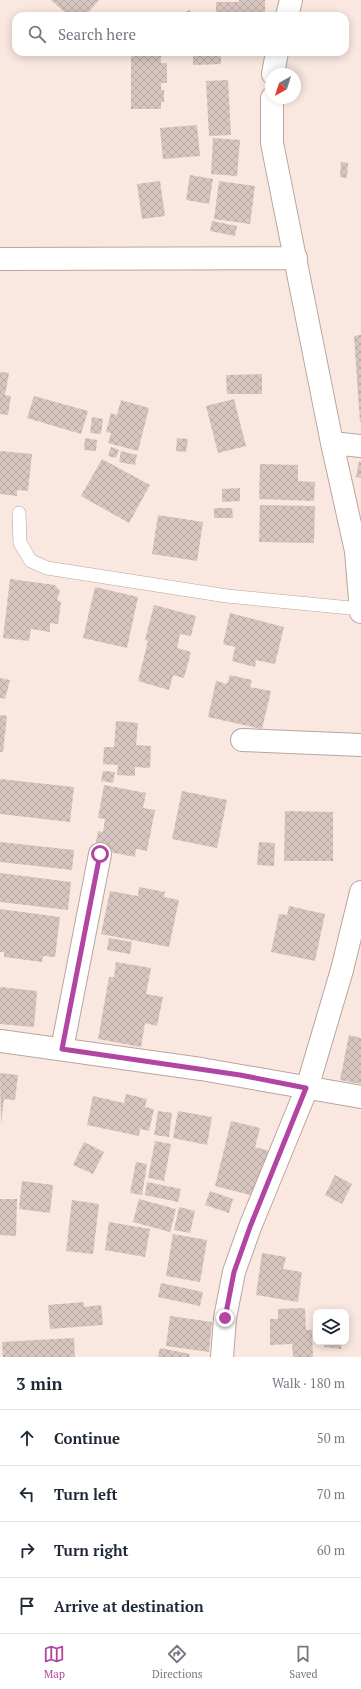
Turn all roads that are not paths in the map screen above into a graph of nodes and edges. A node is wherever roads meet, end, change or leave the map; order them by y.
1 (292, 0) edge
2 (288, 12) edge
3 (276, 56) edge
4 (275, 68) edge
5 (272, 104) edge
6 (296, 258) junction
7 (0, 259) edge
8 (332, 443) junction
9 (361, 446) edge
10 (19, 513) dead end
11 (361, 609) edge
12 (361, 612) edge
13 (242, 740) dead end
14 (361, 745) edge
15 (100, 854) dead end
16 (361, 892) edge
17 (0, 1041) edge
18 (62, 1049) junction
19 (306, 1088) junction
20 (361, 1097) edge
21 (222, 1357) edge

1 - 2 street
3 - 4 street
5 - 6 street
6 - 7 street
6 - 8 street
8 - 9 street
8 - 11 street
10 - 11 lane
11 - 12 street
13 - 14 street
15 - 18 street
16 - 19 street
17 - 18 street
18 - 19 street
19 - 20 street
19 - 21 street

